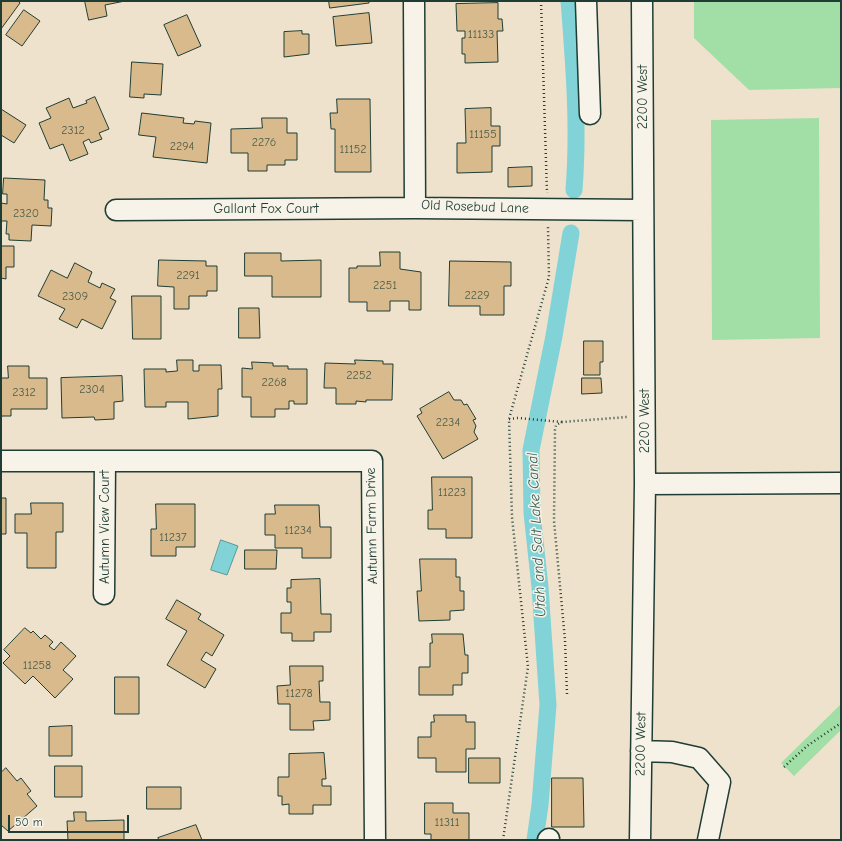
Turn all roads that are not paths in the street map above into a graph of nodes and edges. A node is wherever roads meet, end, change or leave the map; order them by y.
1 (414, 1) edge
2 (586, 1) edge
3 (642, 1) edge
4 (590, 114) dead end
5 (415, 208) junction
6 (116, 210) dead end
7 (644, 210) junction
8 (1, 461) edge
9 (105, 461) junction
10 (841, 482) edge
11 (645, 484) junction
12 (104, 594) dead end
13 (641, 750) junction
14 (375, 840) edge
15 (640, 840) edge
16 (708, 840) edge

1 - 5 street, Old Rosebud Lane
2 - 4 street
3 - 7 street, 2200 West
5 - 6 street, Gallant Fox Court
5 - 7 street, Old Rosebud Lane
7 - 11 street, 2200 West
8 - 9 street, Autumn Farm Drive
9 - 12 street, Autumn View Court
9 - 14 street, Autumn Farm Drive
10 - 11 street
11 - 13 street, 2200 West
13 - 15 street, 2200 West
13 - 16 street

